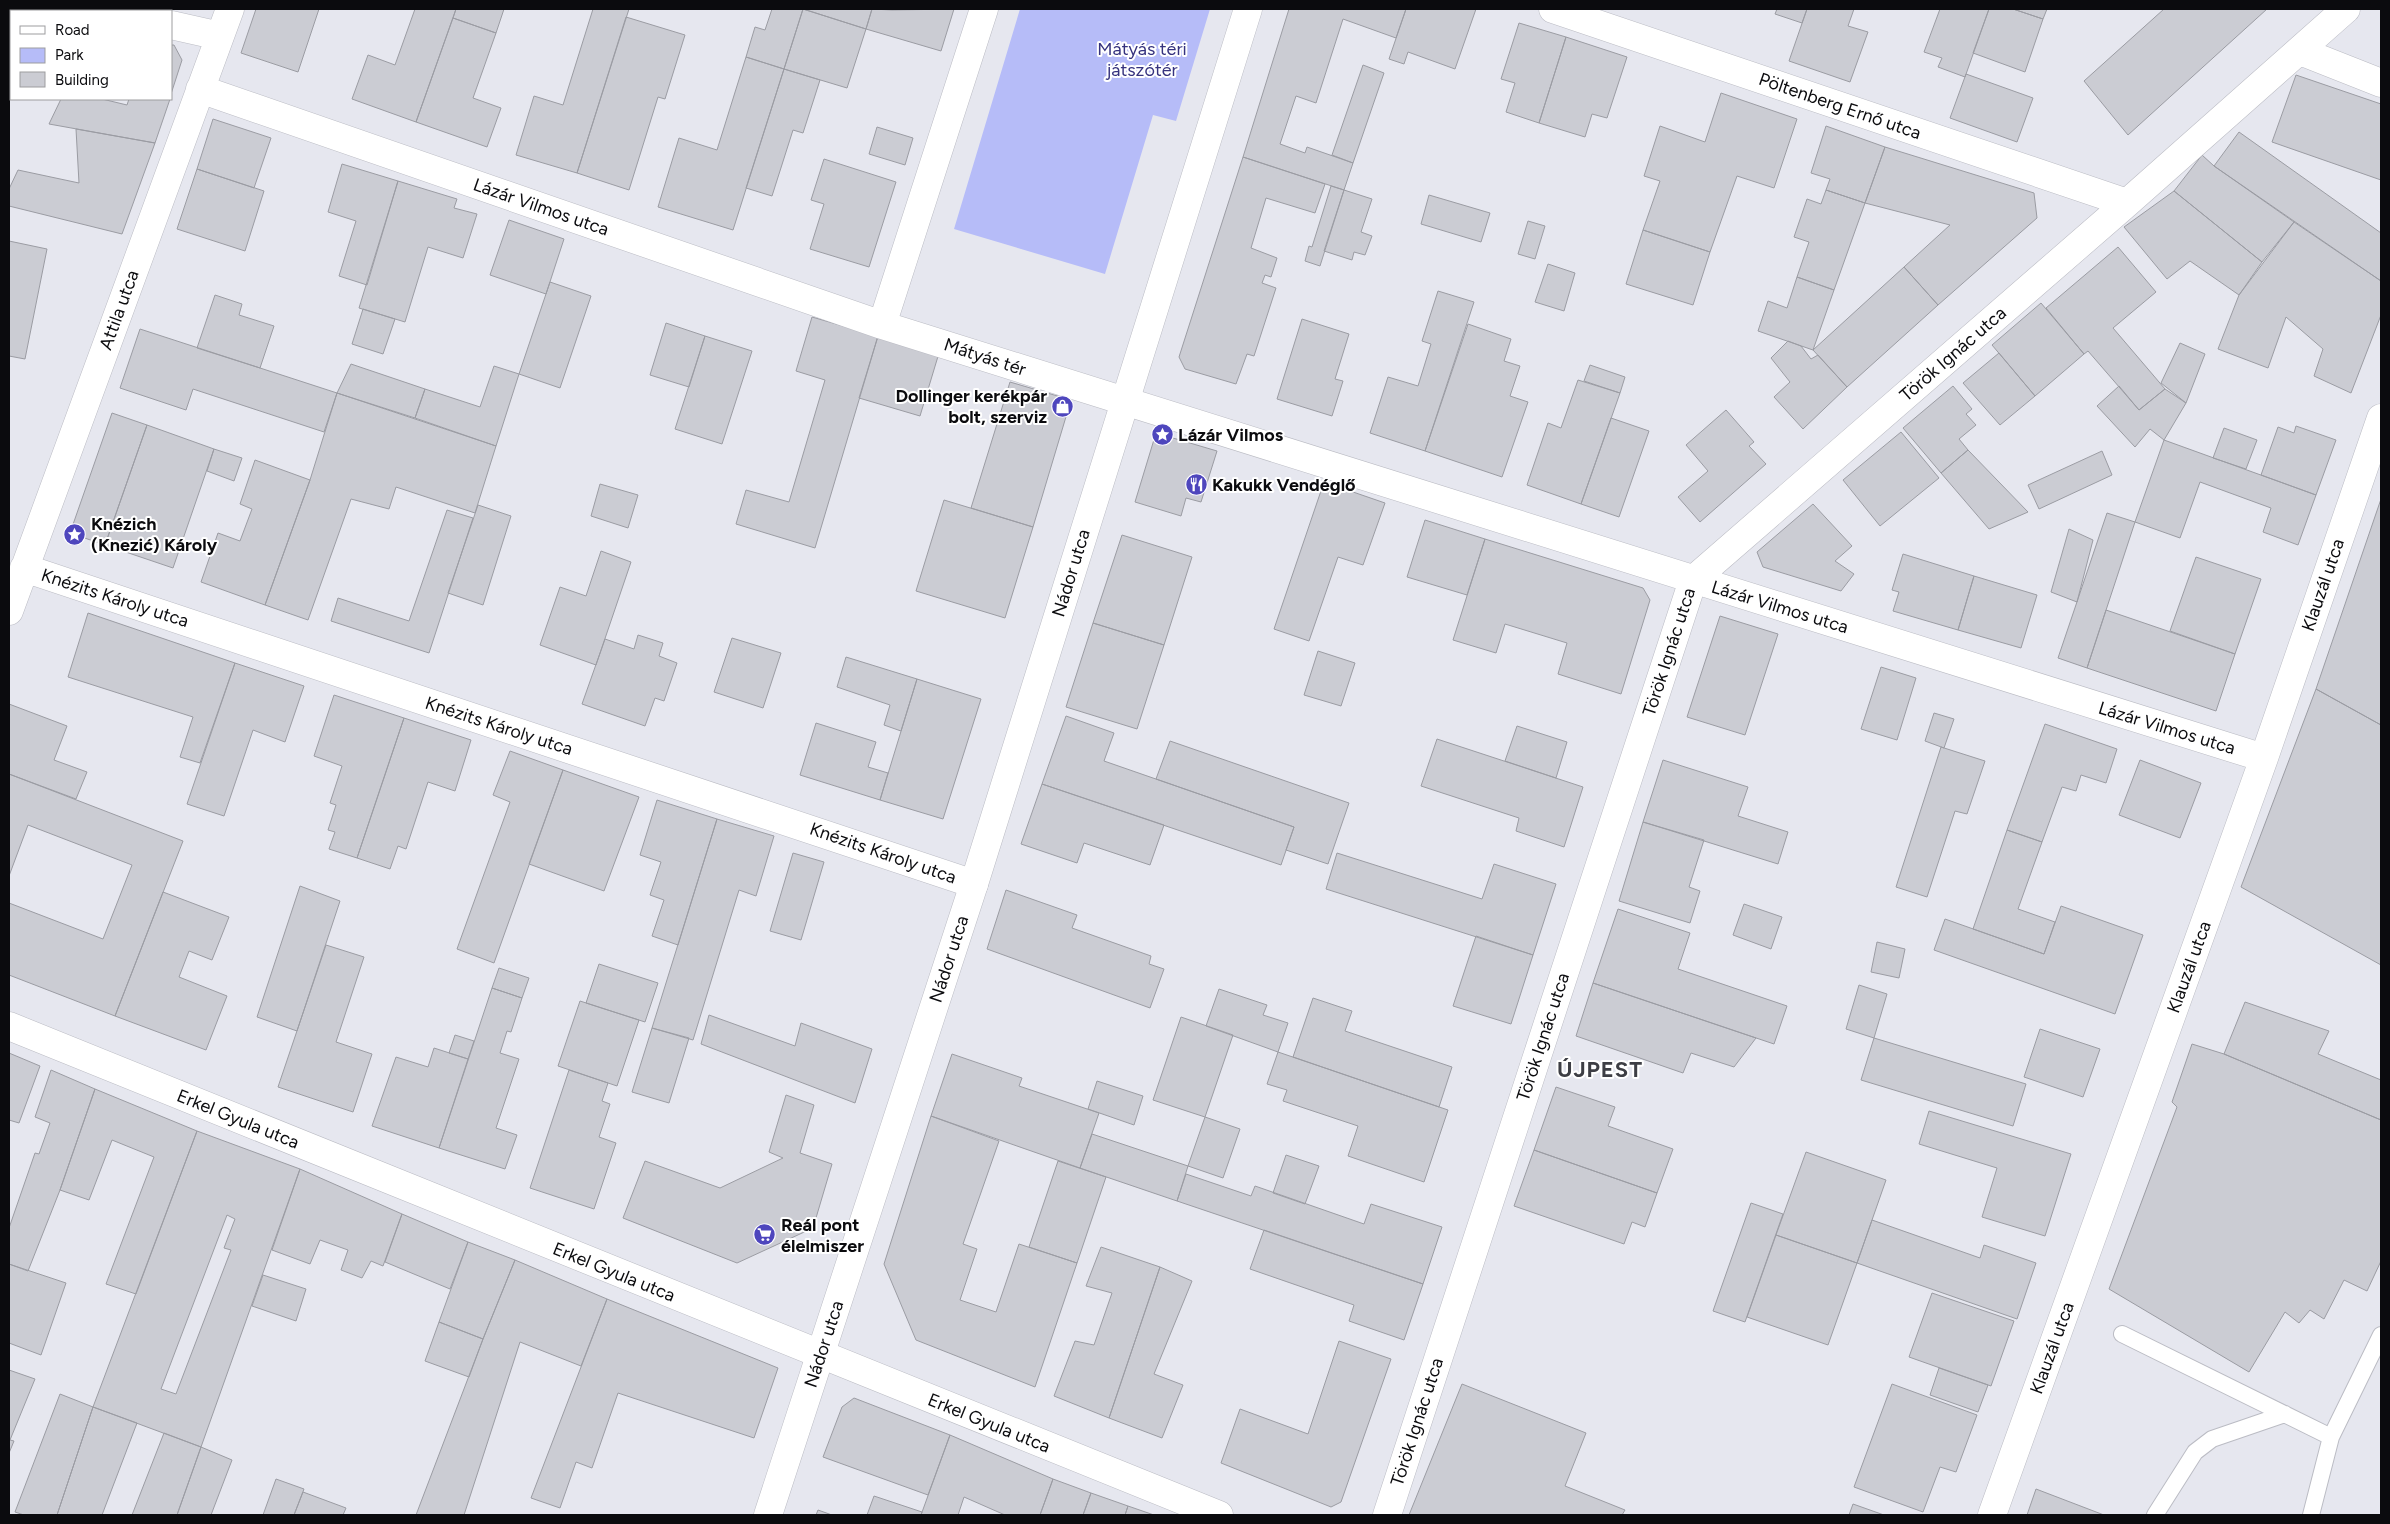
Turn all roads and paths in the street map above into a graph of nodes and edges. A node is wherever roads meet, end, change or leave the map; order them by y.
1 (230, 9) edge
2 (984, 9) edge
3 (1248, 9) edge
4 (1553, 9) edge
5 (2346, 9) edge
6 (172, 25) edge
7 (220, 36) junction
8 (2300, 51) junction
9 (2381, 83) edge
10 (200, 89) junction
11 (2127, 203) junction
12 (882, 324) junction
13 (1125, 401) junction
14 (2381, 418) edge
15 (24, 568) junction
16 (1693, 580) junction
17 (9, 611) edge
18 (2264, 758) junction
19 (974, 884) junction
20 (9, 1026) edge
21 (2122, 1334) dead end
22 (2381, 1335) edge
23 (821, 1356) junction
24 (2285, 1414) junction
25 (2331, 1437) junction
26 (768, 1515) edge
27 (1219, 1515) edge
28 (1387, 1515) edge
29 (1992, 1515) edge
30 (2155, 1515) edge
31 (2311, 1515) edge

1 - 7 street, Attila utca
2 - 12 street
3 - 13 street
4 - 11 street, Pöltenberg Ernő utca
5 - 8 street, Török Ignác utca
6 - 7 street
7 - 10 street, Attila utca
8 - 9 street
8 - 11 street, Török Ignác utca
10 - 12 street, Lázár Vilmos utca
10 - 15 street, Attila utca
11 - 16 street, Török Ignác utca
12 - 13 street, Mátyás tér
13 - 16 street, Lázár Vilmos utca
13 - 19 street, Nádor utca
14 - 18 street, Klauzál utca
15 - 17 street, Attila utca
15 - 19 street, Knézits Károly utca
16 - 18 street, Lázár Vilmos utca
16 - 28 street, Török Ignác utca
18 - 29 street, Klauzál utca
19 - 23 street, Nádor utca
20 - 23 street, Erkel Gyula utca
21 - 24 lane
22 - 25 lane
23 - 26 street, Nádor utca
23 - 27 street, Erkel Gyula utca
24 - 25 lane
24 - 30 lane
25 - 31 lane

